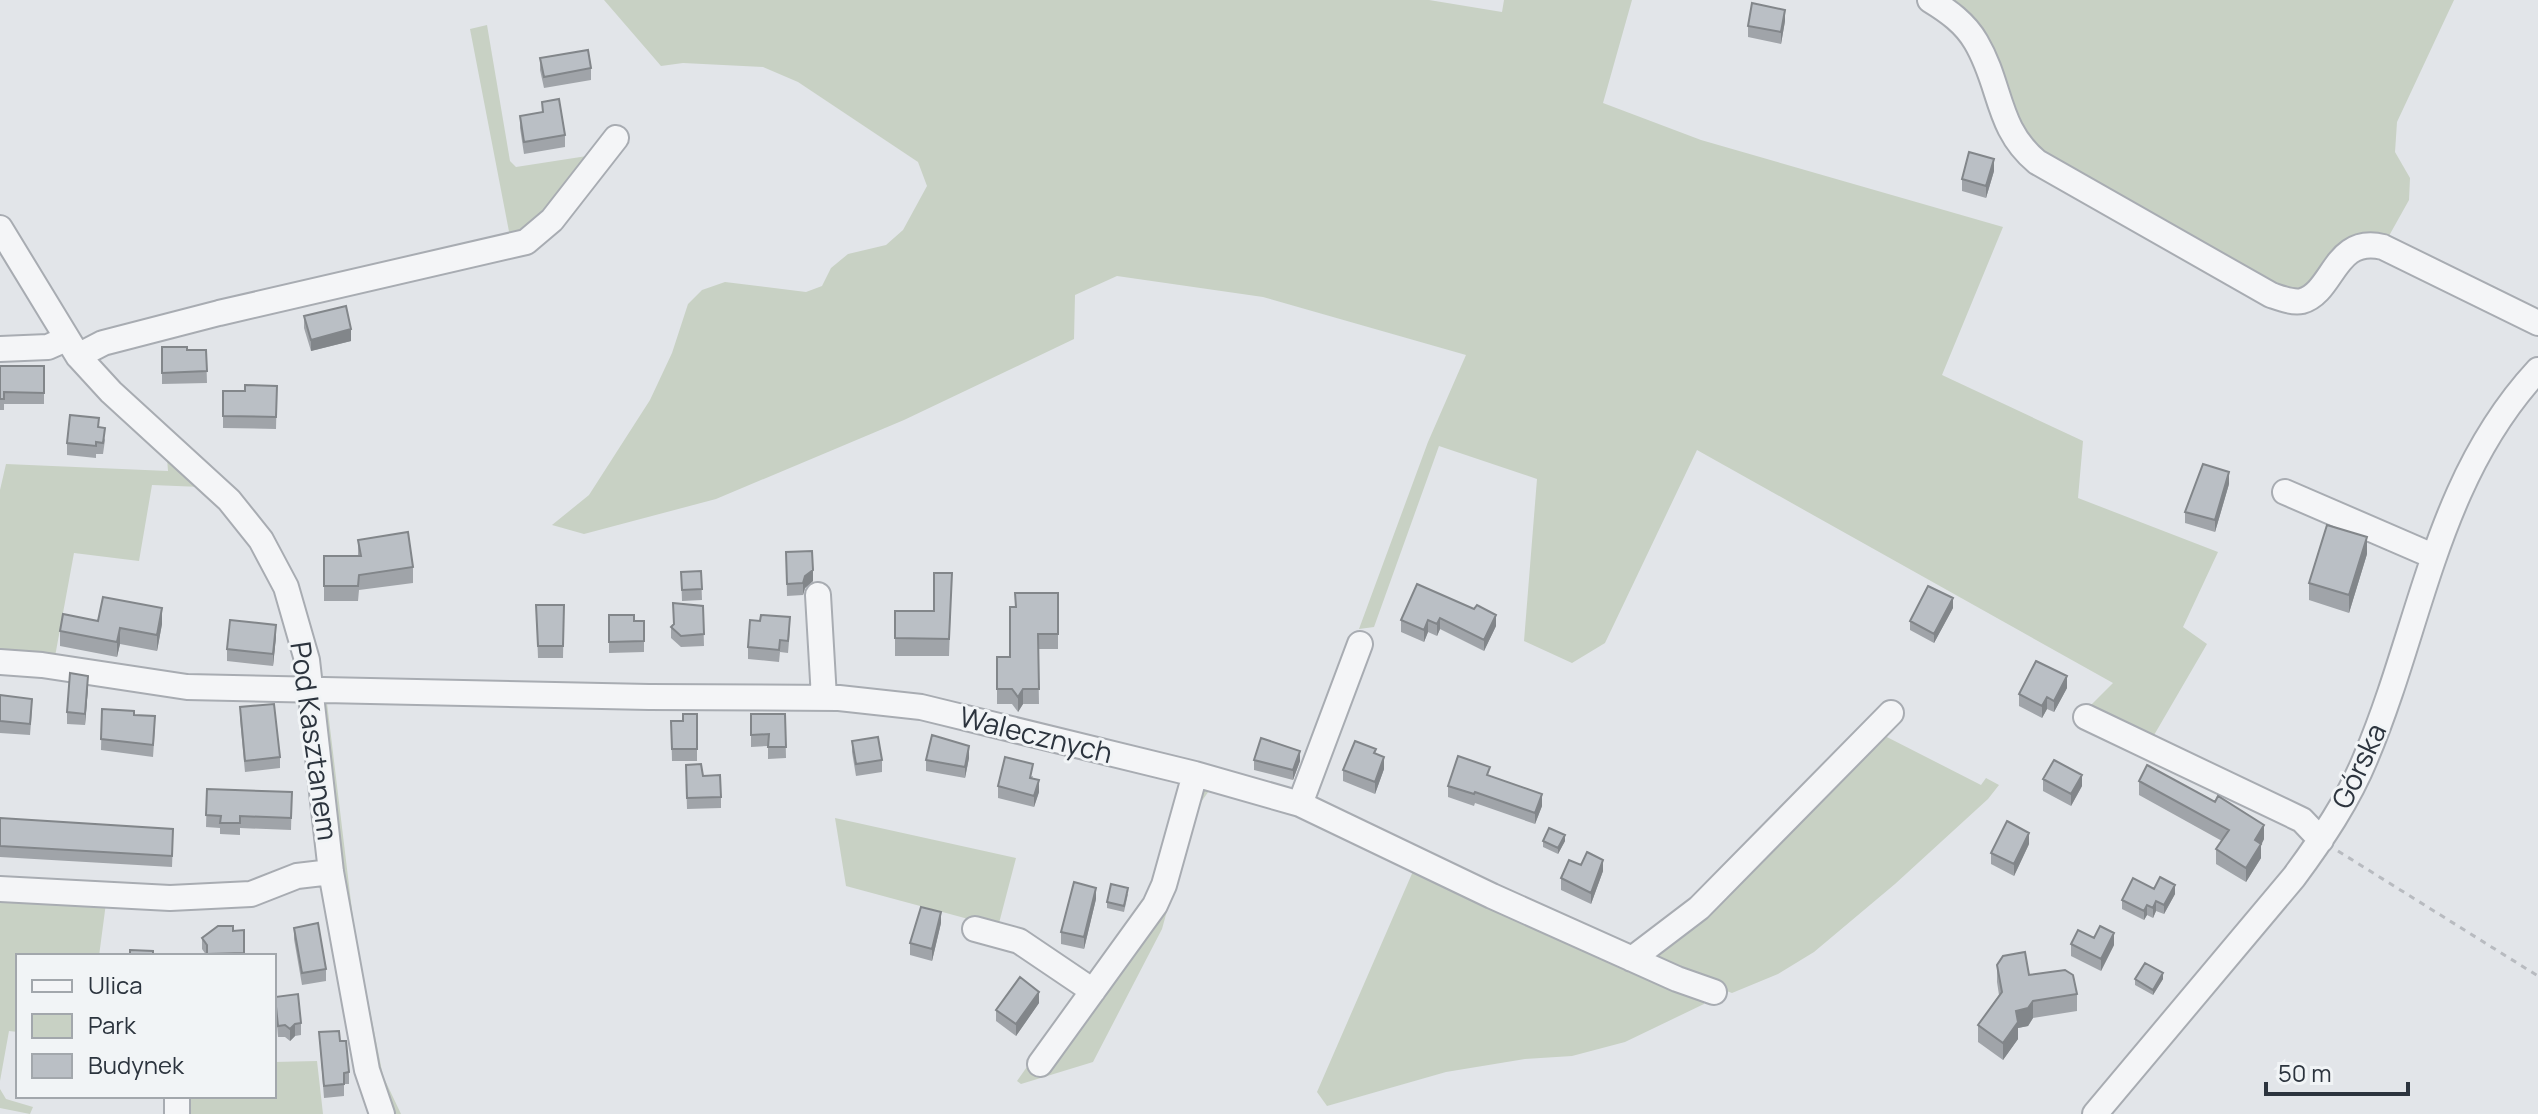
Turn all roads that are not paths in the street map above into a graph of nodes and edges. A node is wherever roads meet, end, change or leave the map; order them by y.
1 (1930, 0) edge
2 (616, 138) dead end
3 (0, 228) edge
4 (2538, 323) edge
5 (72, 347) junction
6 (0, 349) edge
7 (2538, 370) edge
8 (2285, 492) dead end
9 (2433, 556) junction
10 (818, 595) dead end
11 (1360, 644) dead end
12 (0, 662) edge
13 (312, 691) junction
14 (824, 698) junction
15 (1891, 713) dead end
16 (2086, 717) dead end
17 (1195, 774) junction
18 (1300, 804) junction
19 (2321, 840) junction
20 (331, 872) junction
21 (0, 889) edge
22 (975, 929) dead end
23 (1632, 959) junction
24 (1093, 991) junction
25 (1714, 992) dead end
26 (1040, 1064) dead end
27 (382, 1114) edge
28 (2095, 1114) edge

1 - 4 street
2 - 5 street
3 - 5 street, Pod Kasztanem
5 - 6 street
5 - 13 street, Pod Kasztanem
7 - 9 street, Górska
8 - 9 street
9 - 19 street, Górska
10 - 14 street
11 - 18 street
12 - 13 street, Walecznych
13 - 14 street, Walecznych
13 - 20 street, Pod Kasztanem
14 - 17 street, Walecznych
15 - 23 street
16 - 19 street
17 - 18 street, Walecznych
17 - 24 street
18 - 23 street, Walecznych
19 - 28 street, Górska
20 - 21 street
20 - 27 street, Pod Kasztanem
22 - 24 street
23 - 25 street, Walecznych
24 - 26 street

